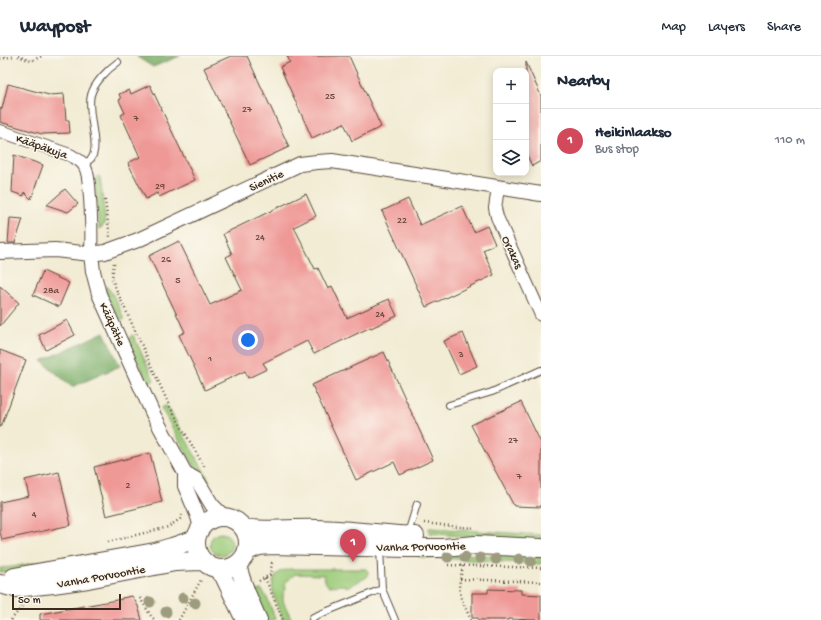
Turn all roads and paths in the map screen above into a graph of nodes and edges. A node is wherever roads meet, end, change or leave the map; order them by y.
1 (14, 56) edge
2 (18, 56) edge
3 (42, 56) edge
4 (0, 59) edge
5 (118, 62) dead end
6 (0, 131) edge
7 (83, 164) junction
8 (498, 188) junction
9 (541, 194) edge
10 (104, 195) dead end
11 (113, 249) junction
12 (0, 252) edge
13 (91, 254) junction
14 (118, 263) dead end
15 (113, 267) junction
16 (541, 314) edge
17 (541, 370) edge
18 (449, 405) dead end
19 (206, 470) dead end
20 (185, 473) junction
21 (417, 504) dead end
22 (185, 510) dead end
23 (224, 517) junction
24 (243, 528) junction
25 (198, 533) junction
26 (407, 536) junction
27 (106, 543) dead end
28 (475, 545) junction
29 (380, 547) junction
30 (541, 548) edge
31 (243, 557) junction
32 (463, 566) dead end
33 (207, 569) junction
34 (265, 578) dead end
35 (460, 579) junction
36 (541, 582) edge
37 (0, 584) edge
38 (382, 589) junction
39 (140, 598) dead end
40 (25, 603) dead end
41 (11, 620) edge
42 (155, 620) edge
43 (179, 620) edge
44 (244, 620) edge
45 (260, 620) edge
46 (283, 620) edge
47 (312, 620) edge
48 (395, 620) edge
49 (471, 620) edge

1 - 4 path
2 - 3 path
5 - 7 lane
6 - 7 street, Kääpäkuja
7 - 13 street, Kääpätie
8 - 9 street, Sienitie
8 - 11 street, Sienitie
8 - 16 street, Orakas
10 - 11 path
11 - 13 street, Sienitie
11 - 15 path
12 - 13 street, Sienitie
13 - 20 street, Kääpätie
14 - 15 path
15 - 19 path
17 - 18 lane
20 - 23 street, Kääpätie
20 - 25 street, Kääpätie
21 - 26 lane
22 - 27 path
23 - 24 main road
23 - 25 main road
24 - 26 main road, Vanha Porvoontie
24 - 31 main road
25 - 33 main road
25 - 37 main road, Vanha Porvoontie
26 - 28 main road, Vanha Porvoontie
28 - 29 main road, Vanha Porvoontie
28 - 30 main road, Vanha Porvoontie
29 - 31 main road, Vanha Porvoontie
29 - 38 lane
31 - 33 main road
31 - 45 main road
32 - 35 path
33 - 37 main road, Vanha Porvoontie
33 - 43 path
33 - 44 main road
34 - 46 path
35 - 36 path
35 - 49 path
38 - 47 lane
38 - 48 lane
39 - 42 path
40 - 41 path

